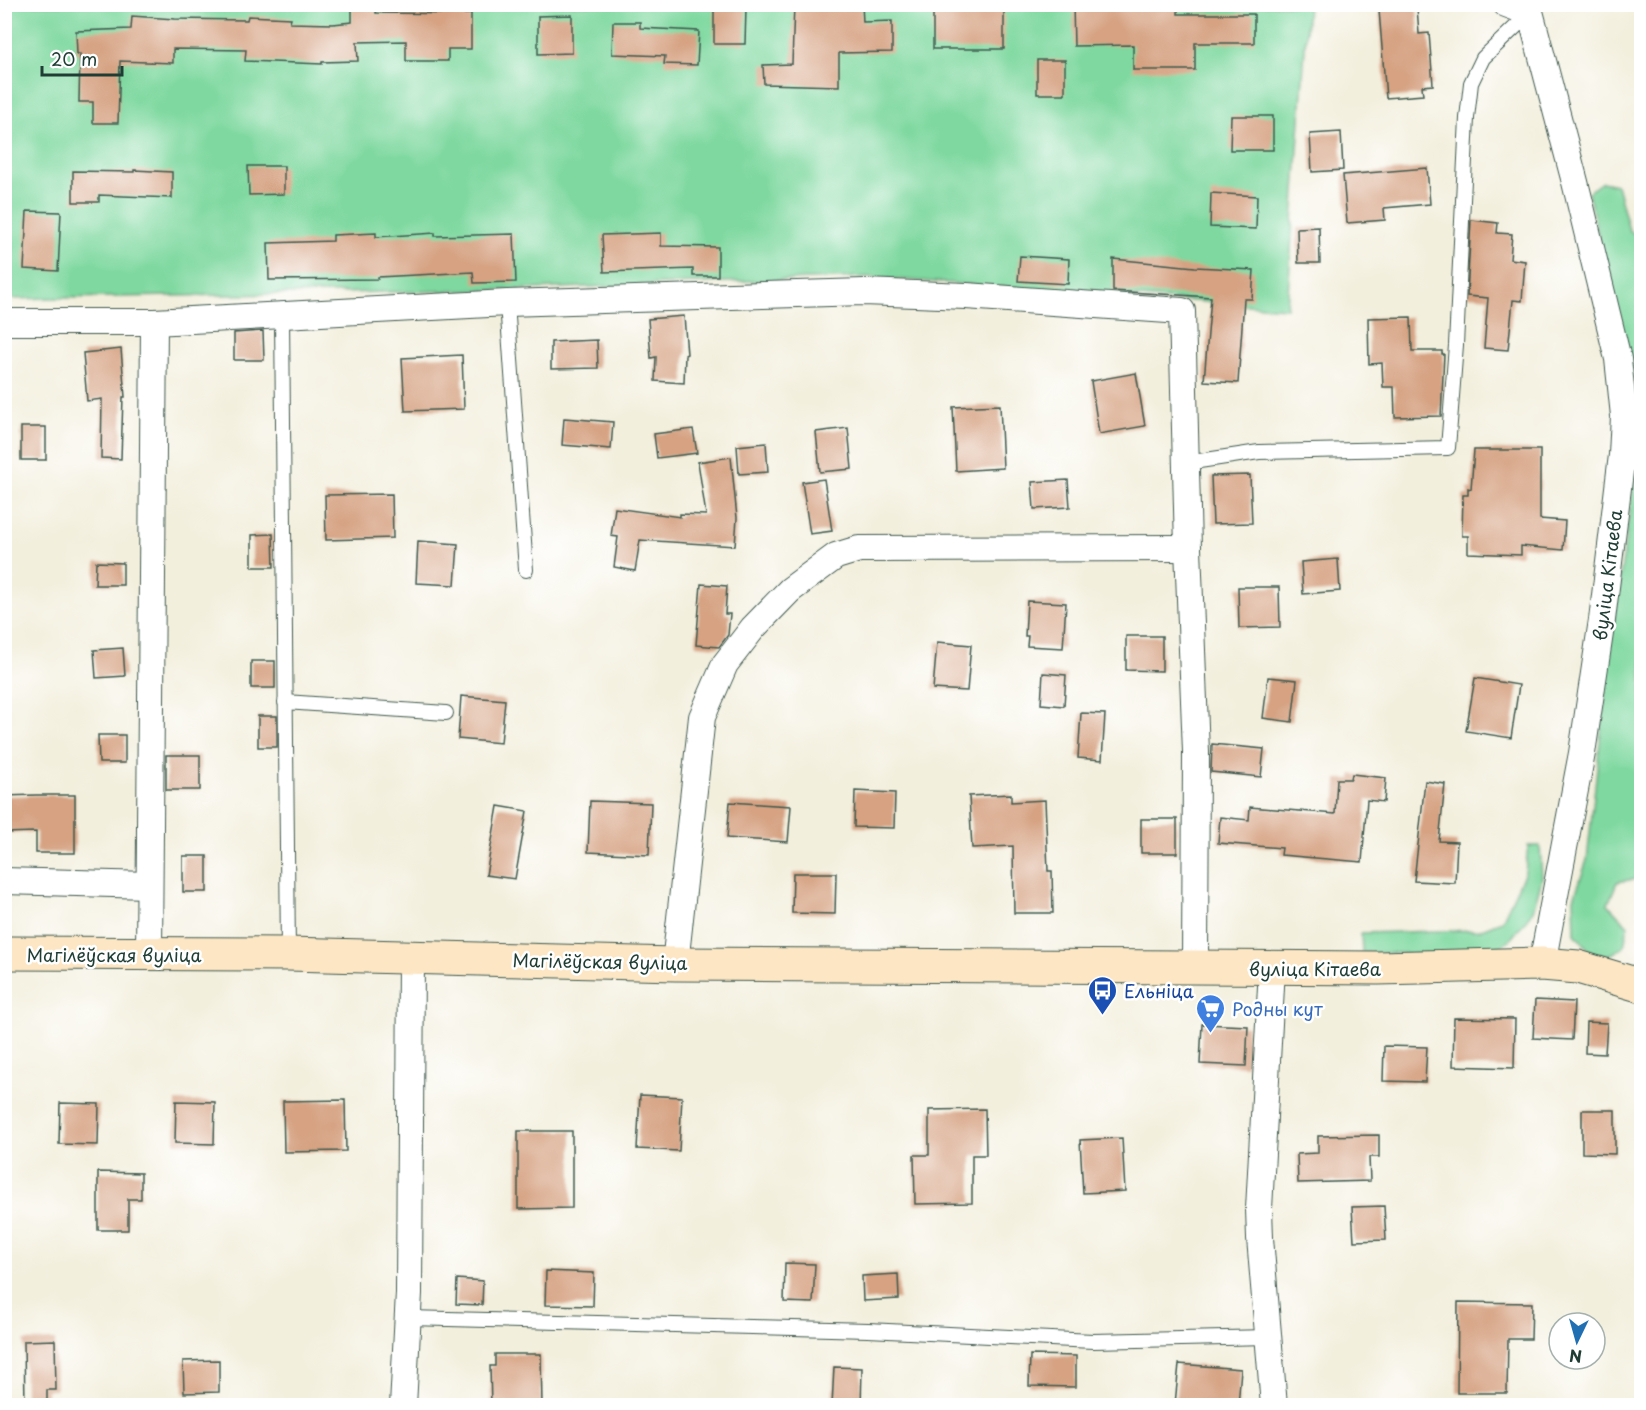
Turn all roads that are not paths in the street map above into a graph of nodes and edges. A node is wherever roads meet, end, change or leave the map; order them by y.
1 (1506, 4) edge
2 (1529, 9) edge
3 (507, 303) junction
4 (282, 316) junction
5 (4, 322) edge
6 (154, 322) junction
7 (1186, 463) junction
8 (1188, 548) junction
9 (526, 570) dead end
10 (285, 702) junction
11 (446, 713) dead end
12 (4, 882) edge
13 (149, 885) junction
14 (4, 953) edge
15 (288, 954) junction
16 (149, 955) junction
17 (411, 956) junction
18 (675, 963) junction
19 (1542, 964) junction
20 (1195, 967) junction
21 (1272, 968) junction
22 (1641, 986) edge
23 (408, 1318) junction
24 (1269, 1337) junction
25 (403, 1406) edge
26 (1274, 1406) edge

1 - 2 street
2 - 7 lane
2 - 19 street, вуліца Кітаева
3 - 4 street
3 - 7 street
3 - 9 lane
4 - 6 street
4 - 10 lane
5 - 6 street
6 - 13 street
7 - 8 street
8 - 18 street
8 - 20 street
10 - 11 lane
10 - 15 lane
12 - 13 street
13 - 16 street
14 - 16 main road, Магілёўская вуліца
15 - 16 main road, Магілёўская вуліца
15 - 17 main road, Магілёўская вуліца
17 - 18 main road, Магілёўская вуліца
17 - 23 street
18 - 20 main road, Магілёўская вуліца
19 - 21 main road, вуліца Кітаева
19 - 22 main road, вуліца Кітаева
20 - 21 main road, вуліца Кітаева
21 - 24 street
23 - 24 lane
23 - 25 street
24 - 26 street

